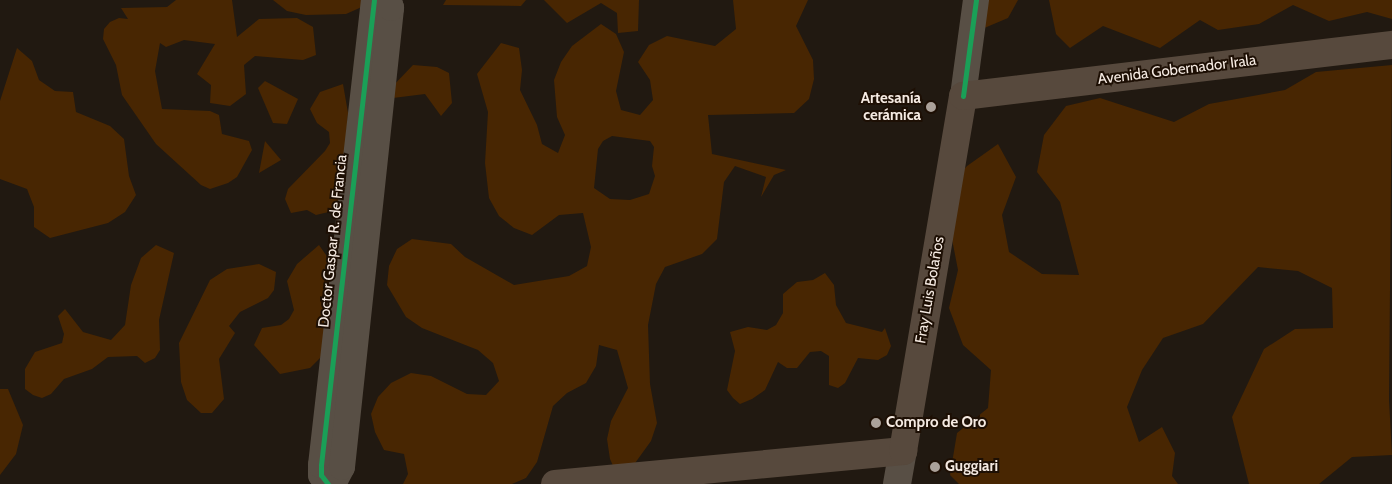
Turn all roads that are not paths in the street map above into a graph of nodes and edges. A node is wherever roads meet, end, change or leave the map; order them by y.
1 (374, 0) edge
2 (389, 0) edge
3 (976, 0) edge
4 (1392, 45) edge
5 (963, 96) junction
6 (903, 451) junction
7 (328, 484) edge
8 (333, 484) edge
9 (555, 484) edge
10 (897, 484) edge

1 - 7 street, Doctor Gaspar R. de Francia
2 - 8 street
3 - 5 street
4 - 5 main road, Avenida Gobernador Irala
5 - 6 main road, Fray Luis Bolaños
6 - 9 main road
6 - 10 street, Fray Luis Bolaños

